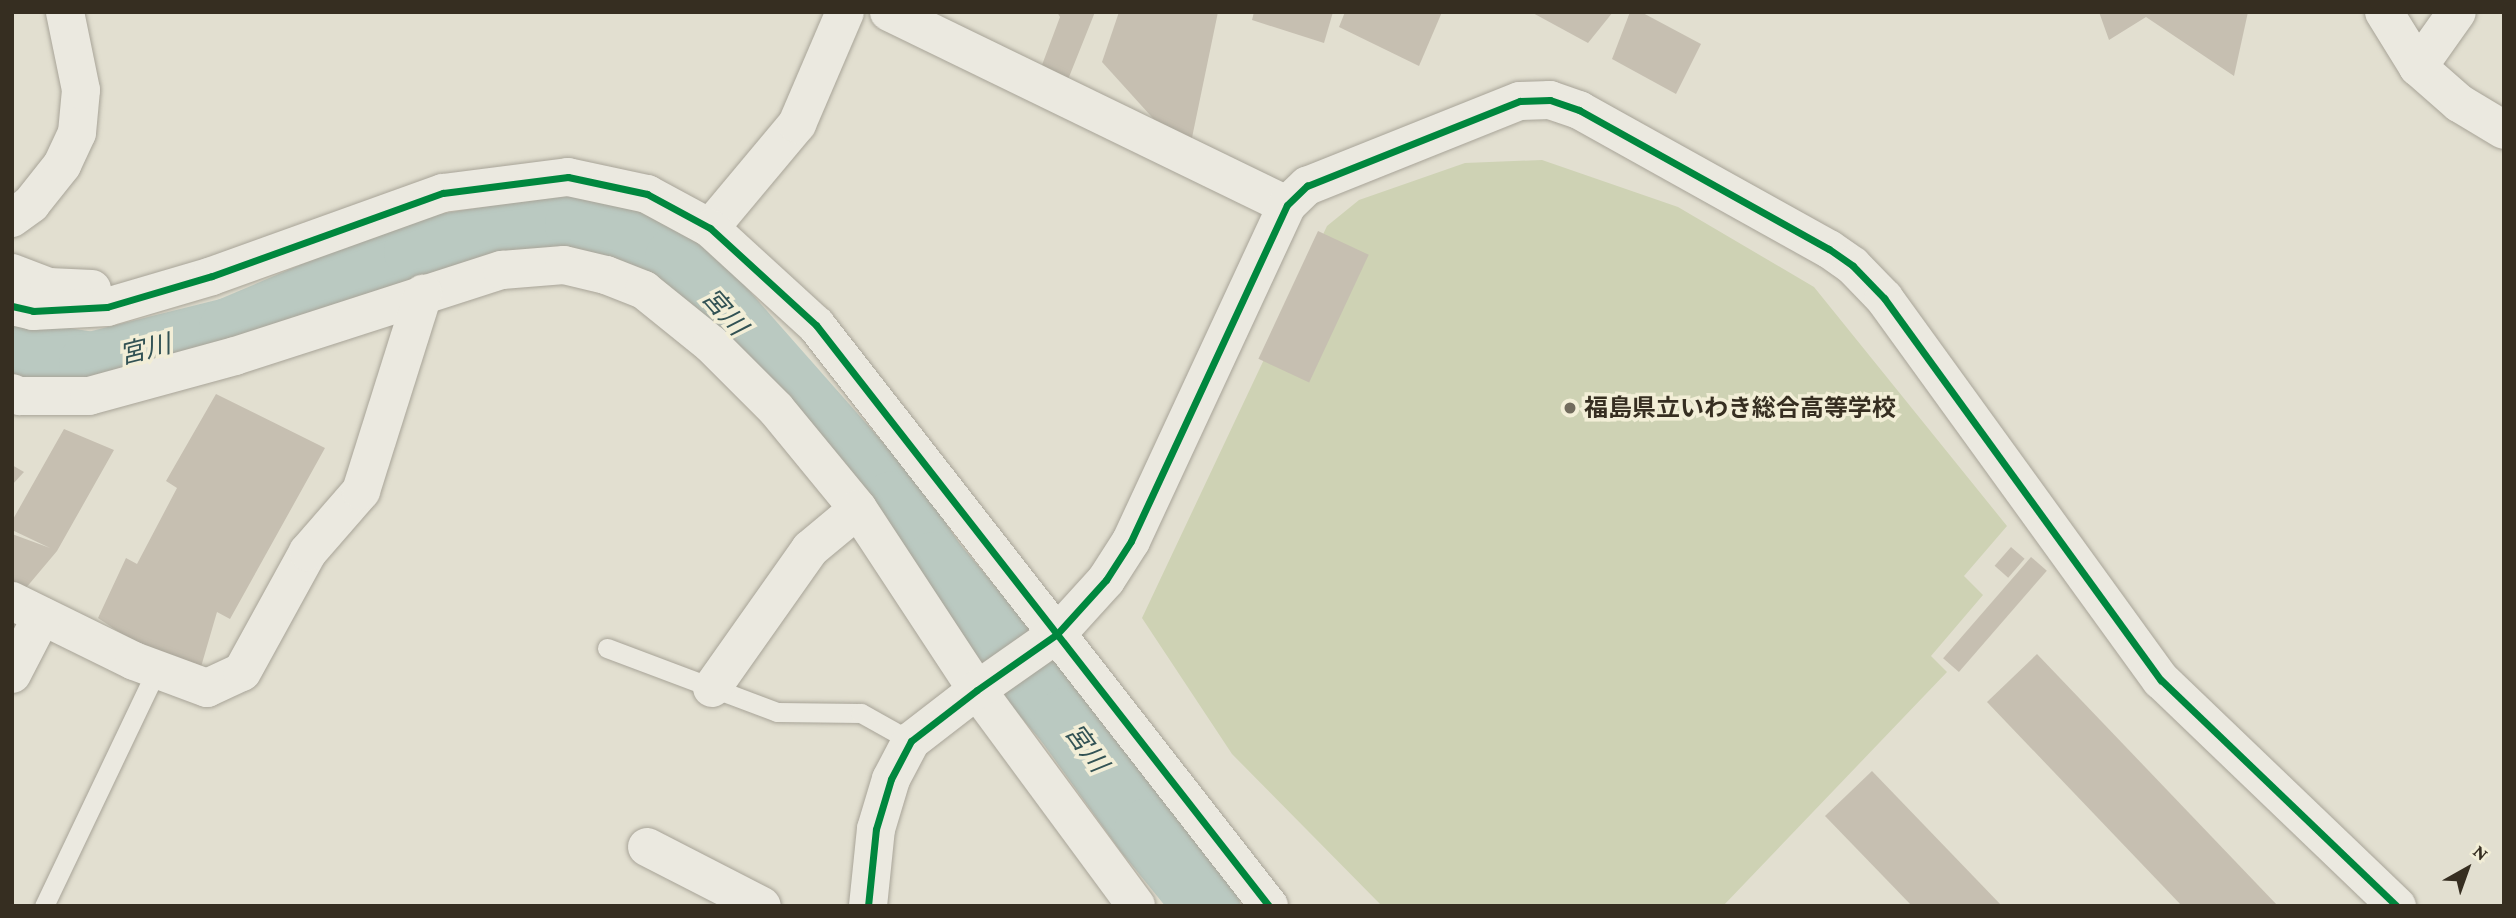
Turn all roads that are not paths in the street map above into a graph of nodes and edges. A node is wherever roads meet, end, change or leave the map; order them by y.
1 (65, 12) edge
2 (845, 12) edge
3 (889, 12) edge
4 (2384, 12) edge
5 (2458, 12) edge
6 (2418, 67) junction
7 (2504, 130) edge
8 (1287, 205) junction
9 (12, 218) edge
10 (710, 228) junction
11 (12, 273) edge
12 (151, 294) junction
13 (423, 294) junction
14 (12, 306) edge
15 (12, 393) edge
16 (858, 509) junction
17 (27, 608) edge
18 (1048, 639) junction
19 (607, 648) dead end
20 (157, 669) junction
21 (12, 674) edge
22 (982, 686) junction
23 (712, 688) junction
24 (911, 741) junction
25 (647, 847) dead end
26 (44, 906) edge
27 (762, 906) edge
28 (868, 906) edge
29 (1136, 906) edge
30 (1269, 906) edge
31 (2397, 906) edge

1 - 9 street
2 - 10 street
3 - 8 street
4 - 6 street
5 - 6 street
6 - 7 street
8 - 18 street
8 - 31 street
10 - 12 street
10 - 18 street
11 - 12 street
12 - 14 street
13 - 15 street
13 - 16 street
13 - 20 street
16 - 22 street
16 - 23 street
17 - 20 street
17 - 21 street
18 - 22 street
18 - 30 street
19 - 23 lane
20 - 26 lane
22 - 24 street
22 - 29 street
23 - 24 lane
24 - 28 street
25 - 27 street

